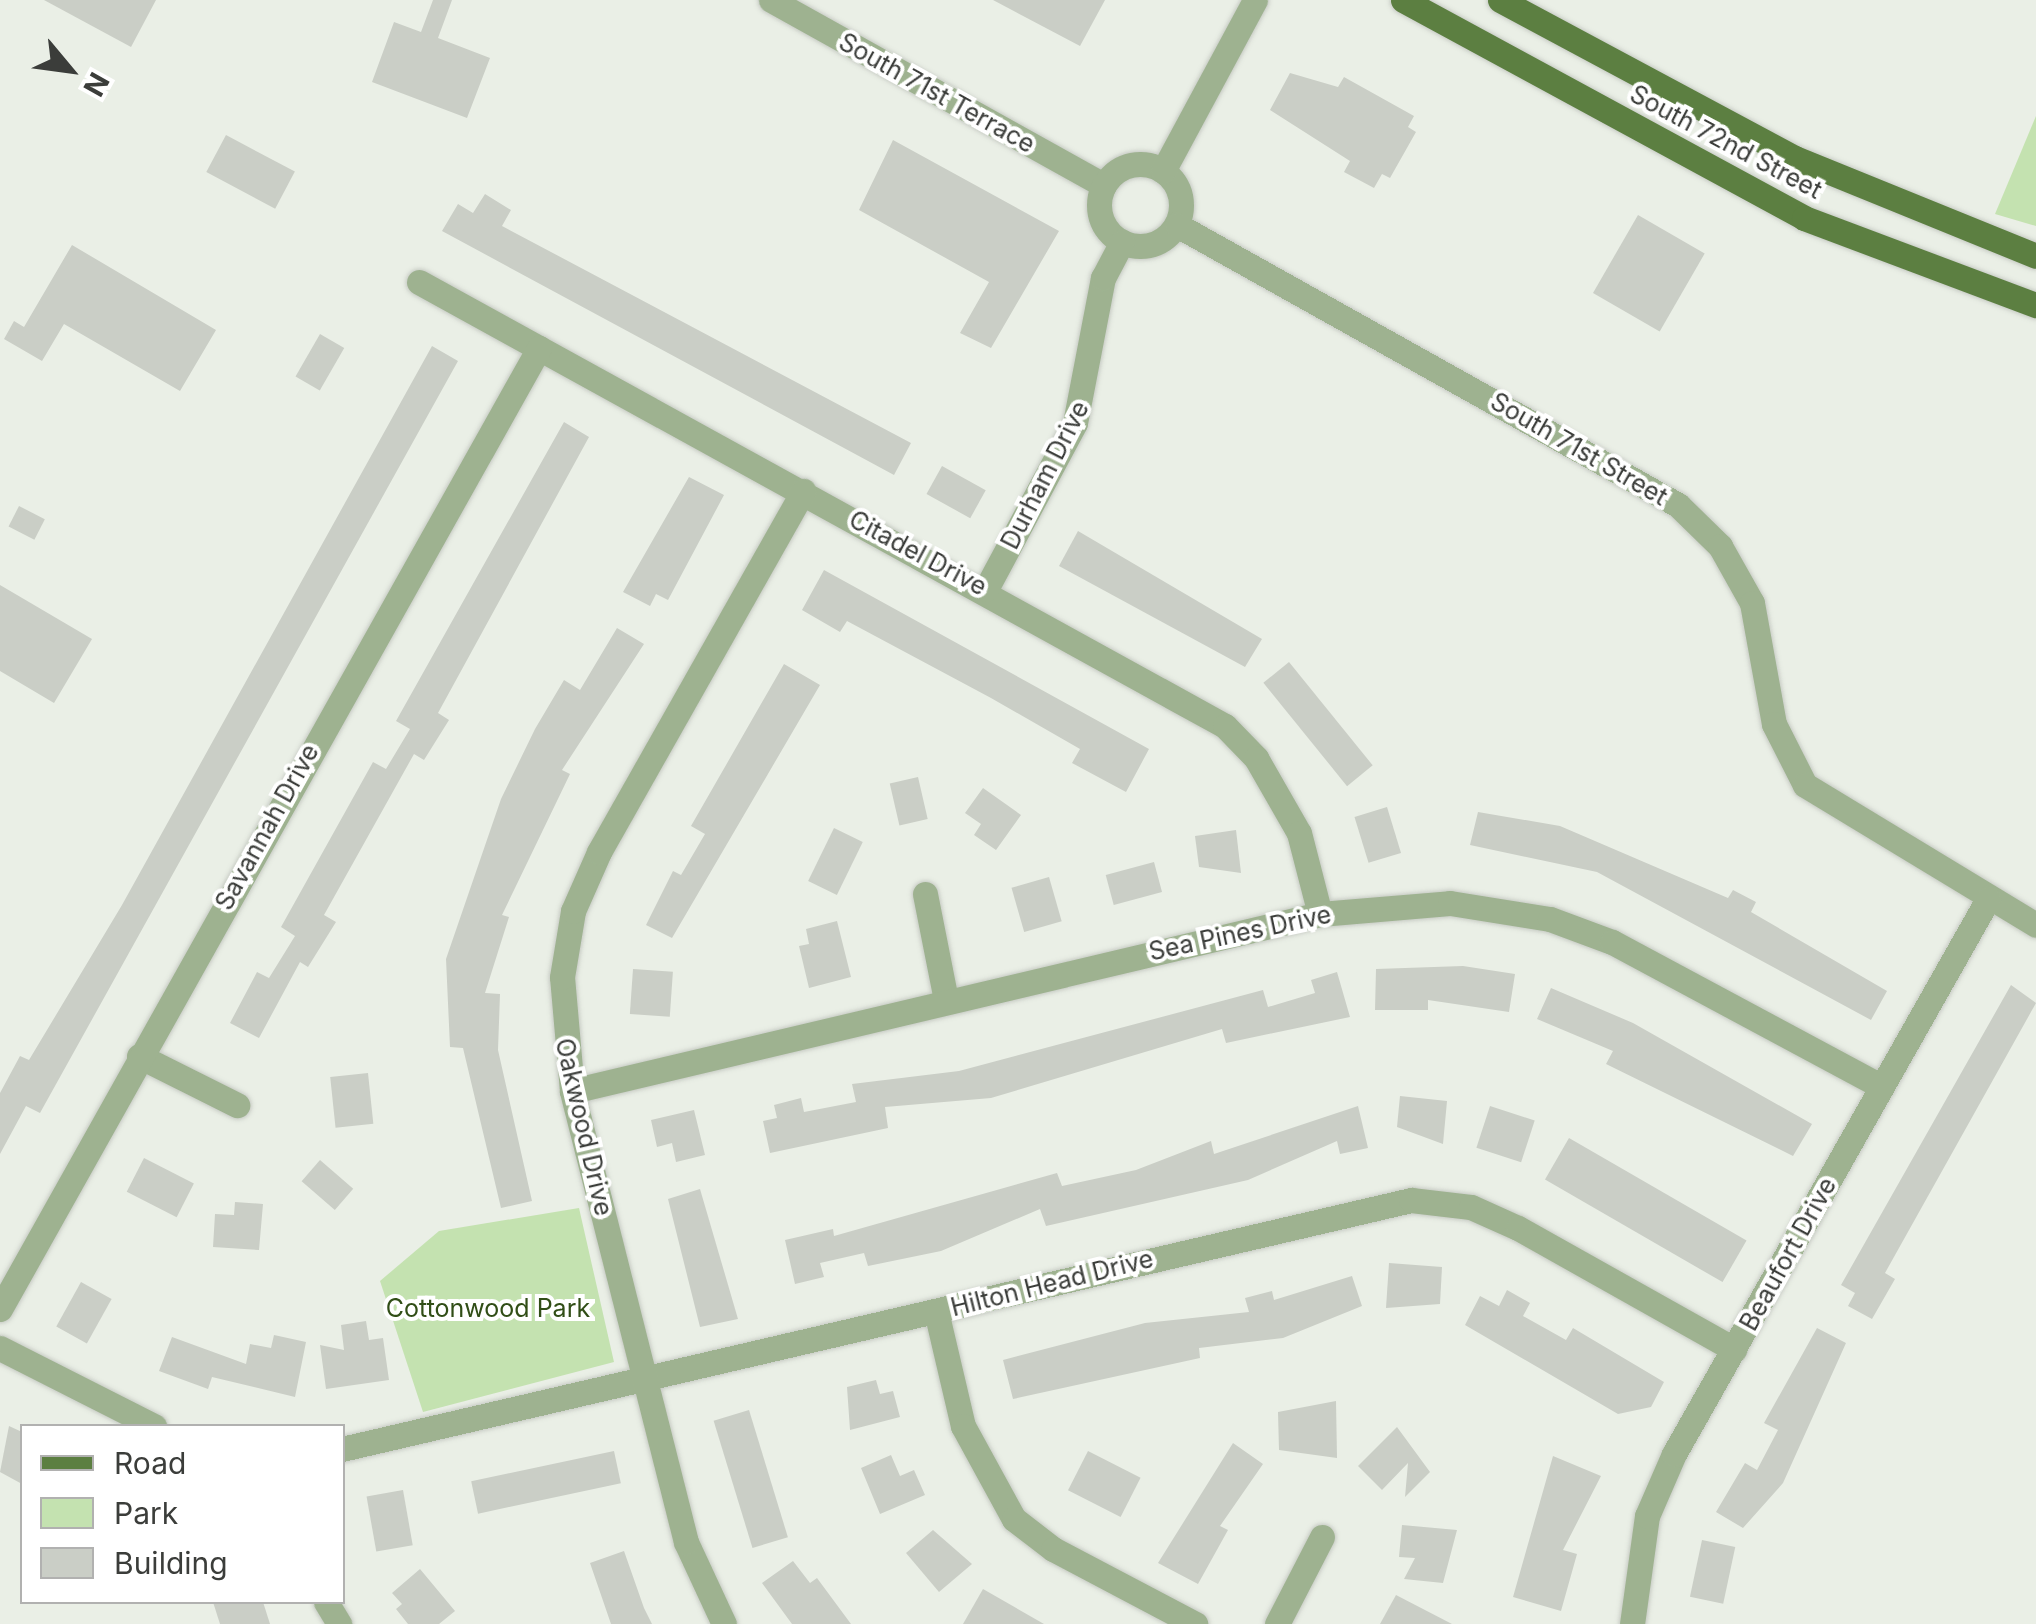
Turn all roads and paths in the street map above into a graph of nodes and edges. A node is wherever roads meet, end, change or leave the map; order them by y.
1 (771, 0) edge
2 (1255, 0) edge
3 (1403, 0) edge
4 (1500, 0) edge
5 (1163, 170) junction
6 (1104, 185) junction
7 (1176, 226) junction
8 (1122, 242) junction
9 (2036, 256) edge
10 (419, 282) dead end
11 (2036, 305) edge
12 (539, 348) junction
13 (803, 491) junction
14 (986, 589) junction
15 (925, 894) dead end
16 (1988, 898) junction
17 (1320, 914) junction
18 (2036, 925) edge
19 (946, 1000) junction
20 (139, 1056) junction
21 (1882, 1087) junction
22 (572, 1091) junction
23 (237, 1105) dead end
24 (0, 1309) edge
25 (936, 1311) junction
26 (0, 1348) edge
27 (1734, 1350) junction
28 (645, 1377) junction
29 (150, 1424) edge
30 (345, 1448) edge
31 (1322, 1537) dead end
32 (724, 1624) edge
33 (1195, 1624) edge
34 (1277, 1624) edge
35 (1632, 1624) edge

1 - 6 street, South 71st Terrace
2 - 5 street
3 - 11 main road, South 72nd Street
4 - 9 main road, South 72nd Street
5 - 6 street
5 - 7 street
6 - 8 street
7 - 8 street
7 - 16 street, South 71st Street
8 - 14 street, Durham Drive
10 - 12 street, Citadel Drive
12 - 13 street, Citadel Drive
12 - 20 street, Savannah Drive
13 - 14 street, Citadel Drive
13 - 22 street, Oakwood Drive
14 - 17 street, Citadel Drive
15 - 19 street
16 - 18 street, South 71st Street
16 - 21 street, Beaufort Drive
17 - 19 street, Sea Pines Drive
17 - 21 street, Sea Pines Drive
19 - 22 street, Sea Pines Drive
20 - 23 street
20 - 24 street, Savannah Drive
21 - 27 street, Beaufort Drive
22 - 28 street, Oakwood Drive
25 - 27 street, Hilton Head Drive
25 - 28 street, Hilton Head Drive
25 - 33 street
26 - 29 street
27 - 35 street, Beaufort Drive
28 - 30 street, Hilton Head Drive
28 - 32 street, Oakwood Drive
31 - 34 street

